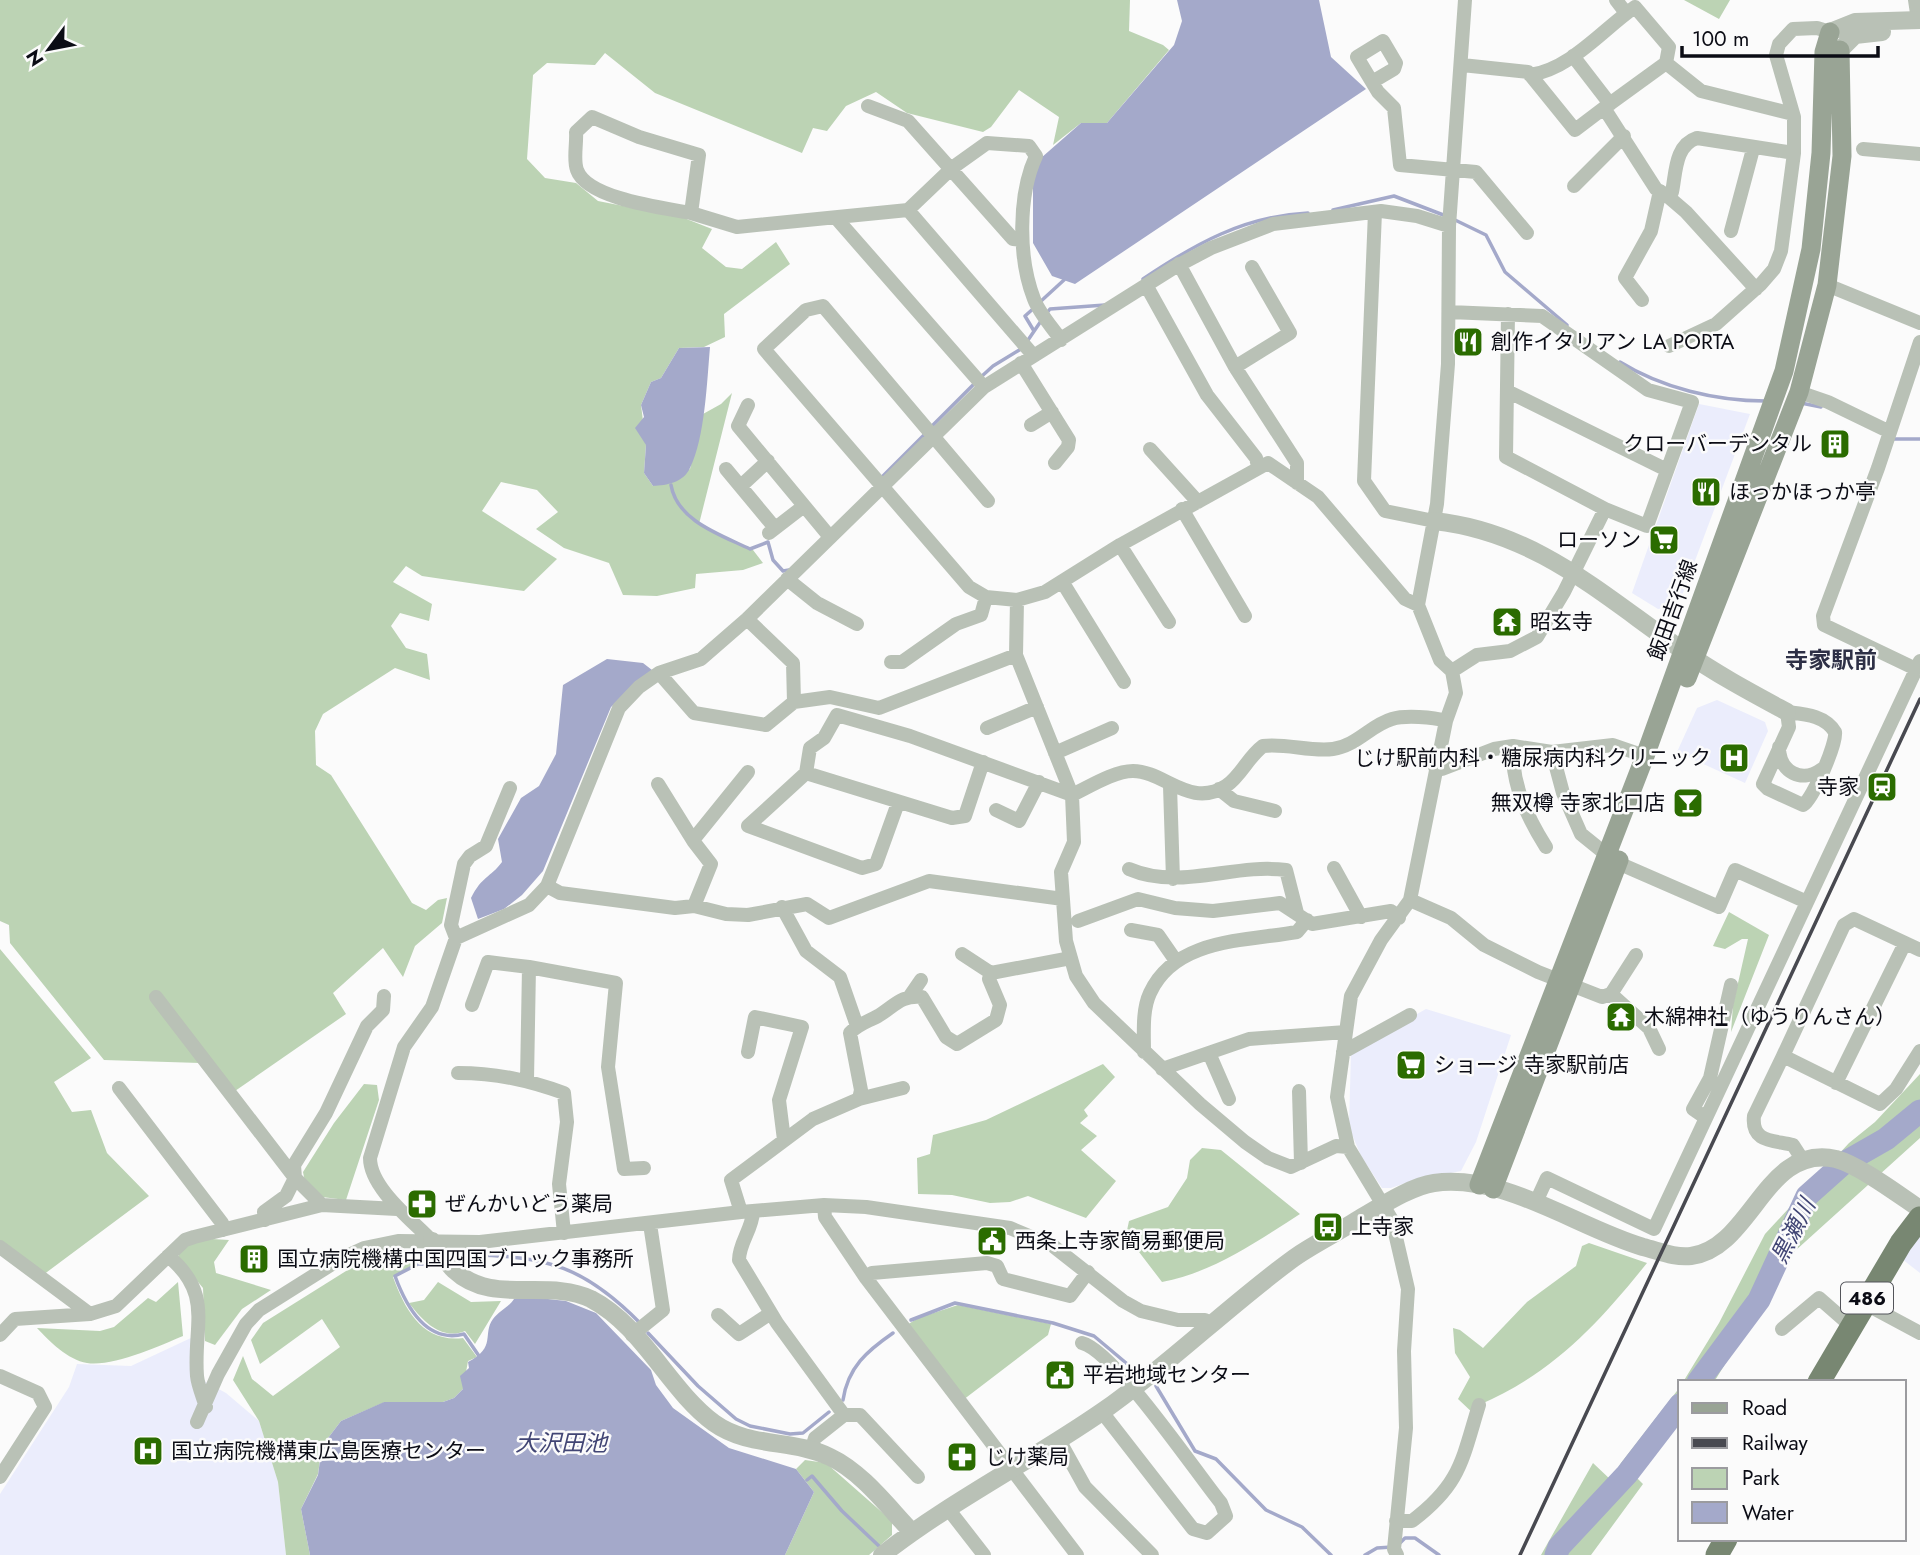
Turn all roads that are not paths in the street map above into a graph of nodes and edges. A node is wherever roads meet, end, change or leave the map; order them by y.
1 (1465, 0) edge
2 (1616, 0) edge
3 (1915, 0) edge
4 (1626, 13) junction
5 (1919, 24) edge
6 (1833, 29) junction
7 (1840, 50) junction
8 (1573, 56) junction
9 (1665, 63) junction
10 (1462, 65) junction
11 (1530, 75) junction
12 (1372, 82) dead end
13 (868, 106) dead end
14 (1607, 106) junction
15 (1793, 114) junction
16 (1623, 136) junction
17 (1753, 149) junction
18 (1863, 149) dead end
19 (1794, 153) junction
20 (1920, 154) edge
21 (952, 169) junction
22 (1453, 171) junction
23 (1574, 186) dead end
24 (1662, 193) junction
25 (908, 210) junction
26 (1375, 212) junction
27 (691, 213) junction
28 (836, 218) junction
29 (1449, 226) junction
30 (1731, 231) dead end
31 (1527, 233) dead end
32 (1022, 240) junction
33 (1179, 264) junction
34 (1252, 267) dead end
35 (1146, 285) junction
36 (1827, 285) junction
37 (1756, 289) junction
38 (1642, 300) dead end
39 (1448, 312) junction
40 (1508, 314) junction
41 (1920, 323) edge
42 (1061, 340) junction
43 (1920, 342) edge
44 (1669, 346) dead end
45 (1028, 356) junction
46 (1235, 367) junction
47 (984, 386) junction
48 (1507, 391) junction
49 (1799, 392) junction
50 (748, 405) dead end
51 (1052, 412) junction
52 (1031, 425) dead end
53 (1890, 432) junction
54 (932, 436) junction
55 (1150, 449) dead end
56 (768, 461) junction
57 (1055, 463) dead end
58 (1258, 466) junction
59 (726, 469) dead end
60 (1667, 470) junction
61 (879, 481) junction
62 (1297, 483) junction
63 (742, 485) junction
64 (988, 501) dead end
65 (1198, 502) junction
66 (804, 506) junction
67 (1182, 509) junction
68 (1605, 509) junction
69 (1434, 521) junction
70 (827, 533) junction
71 (1120, 545) junction
72 (1574, 573) junction
73 (787, 579) junction
74 (1063, 583) junction
75 (986, 597) junction
76 (1017, 600) junction
77 (1418, 604) junction
78 (1245, 616) dead end
79 (747, 619) junction
80 (1169, 622) dead end
81 (857, 624) dead end
82 (1688, 654) junction
83 (1016, 655) junction
84 (891, 662) dead end
85 (1918, 665) edge
86 (1452, 671) junction
87 (659, 673) junction
88 (1124, 682) dead end
89 (794, 702) junction
90 (1037, 707) junction
91 (1787, 712) junction
92 (1446, 721) junction
93 (987, 728) dead end
94 (1112, 728) dead end
95 (1513, 746) junction
96 (1779, 747) junction
97 (1552, 752) junction
98 (1055, 753) junction
99 (1645, 756) junction
100 (983, 762) junction
101 (1436, 768) junction
102 (1822, 769) junction
103 (748, 772) dead end
104 (806, 773) junction
105 (1064, 774) junction
106 (1039, 782) junction
107 (658, 784) dead end
108 (1170, 786) junction
109 (510, 788) dead end
110 (1054, 788) junction
111 (1219, 789) junction
112 (1072, 795) junction
113 (898, 803) junction
114 (996, 810) dead end
115 (1275, 811) dead end
116 (693, 840) junction
117 (1546, 847) dead end
118 (1613, 859) junction
119 (1334, 868) dead end
120 (1129, 869) dead end
121 (1173, 879) junction
122 (547, 886) junction
123 (1063, 900) junction
124 (1410, 900) junction
125 (1807, 902) junction
126 (694, 906) junction
127 (782, 907) junction
128 (1302, 916) junction
129 (1361, 917) junction
130 (1399, 918) junction
131 (1078, 920) dead end
132 (1131, 930) dead end
133 (456, 938) junction
134 (1905, 943) junction
135 (1920, 950) edge
136 (962, 954) dead end
137 (1636, 955) dead end
138 (1072, 958) junction
139 (1176, 961) junction
140 (529, 967) junction
141 (991, 972) junction
142 (921, 980) dead end
143 (1731, 985) dead end
144 (384, 996) dead end
145 (910, 996) junction
146 (1607, 996) junction
147 (156, 997) dead end
148 (472, 1004) dead end
149 (1410, 1015) dead end
150 (857, 1026) junction
151 (1346, 1032) junction
152 (1659, 1049) dead end
153 (1920, 1051) edge
154 (748, 1052) dead end
155 (1144, 1052) junction
156 (1343, 1052) junction
157 (1209, 1053) junction
158 (1783, 1056) junction
159 (1162, 1069) junction
160 (458, 1073) dead end
161 (527, 1080) junction
162 (1836, 1083) junction
163 (119, 1088) dead end
164 (903, 1088) dead end
165 (1299, 1091) dead end
166 (859, 1099) junction
167 (1229, 1099) dead end
168 (1706, 1118) junction
169 (784, 1140) junction
170 (1348, 1147) junction
171 (1804, 1162) junction
172 (1301, 1163) junction
173 (644, 1168) dead end
174 (295, 1178) junction
175 (1486, 1187) junction
176 (1536, 1202) junction
177 (1384, 1204) junction
178 (322, 1205) junction
179 (824, 1205) junction
180 (397, 1209) junction
181 (1920, 1209) edge
182 (747, 1212) junction
183 (1920, 1218) edge
184 (265, 1220) junction
185 (650, 1224) junction
186 (223, 1230) junction
187 (564, 1233) junction
188 (432, 1241) junction
189 (0, 1247) edge
190 (168, 1256) junction
191 (1088, 1272) junction
192 (866, 1278) junction
193 (1864, 1303) junction
194 (771, 1312) junction
195 (90, 1314) junction
196 (718, 1315) dead end
197 (1211, 1325) junction
198 (1851, 1326) junction
199 (1782, 1329) dead end
200 (1920, 1333) edge
201 (0, 1335) edge
202 (632, 1335) junction
203 (1082, 1343) dead end
204 (0, 1376) edge
205 (1820, 1380) edge
206 (1134, 1388) junction
207 (1479, 1405) dead end
208 (206, 1407) junction
209 (1102, 1412) junction
210 (844, 1415) junction
211 (197, 1422) dead end
212 (1059, 1440) junction
213 (811, 1451) junction
214 (1011, 1472) junction
215 (0, 1477) edge
216 (918, 1477) dead end
217 (949, 1510) junction
218 (1396, 1521) junction
219 (912, 1532) junction
220 (1395, 1549) edge
221 (883, 1555) edge
222 (984, 1555) edge
223 (1077, 1555) edge
224 (1152, 1555) edge

1 - 10 street
2 - 4 street
3 - 5 street
4 - 8 street
4 - 9 street
5 - 6 street
5 - 7 street
6 - 7 street
6 - 15 street
6 - 82 main road, 飯田吉行線
7 - 36 main road, 飯田吉行線
8 - 11 street
8 - 14 street
9 - 14 street
9 - 15 street
10 - 11 street
10 - 22 street
11 - 14 street
12 - 22 street
13 - 21 street
14 - 16 street
15 - 19 street
16 - 23 street
16 - 24 street
17 - 19 street
17 - 24 street
17 - 30 street
18 - 20 street
19 - 37 street
21 - 25 street
21 - 32 street
21 - 32 street
22 - 29 street
22 - 31 street
24 - 37 street
24 - 38 street
25 - 28 street
25 - 45 street
26 - 29 street
26 - 33 street
26 - 69 street
27 - 27 street
27 - 28 street
28 - 47 street
29 - 39 street
32 - 42 street
33 - 35 street
33 - 46 street
34 - 46 street
35 - 42 street
35 - 58 street
36 - 41 street
36 - 49 main road, 飯田吉行線
37 - 44 street
39 - 40 street
39 - 69 street
40 - 48 street
40 - 60 street
42 - 45 street
43 - 53 street
45 - 47 street
45 - 51 street
46 - 62 street
47 - 54 street
48 - 60 street
48 - 68 street
49 - 53 street
49 - 82 main road, 飯田吉行線
50 - 56 street
51 - 52 street
51 - 57 street
53 - 85 street
54 - 61 street
54 - 61 street
54 - 64 street
55 - 65 street
56 - 63 street
56 - 66 street
58 - 62 street
58 - 65 street
59 - 63 street
60 - 68 street
61 - 70 street
61 - 75 street
62 - 77 street
63 - 66 street
65 - 67 street
66 - 70 street
67 - 71 street
67 - 78 street
68 - 72 street
69 - 72 street
69 - 77 street
70 - 73 street
71 - 74 street
71 - 80 street
72 - 82 street
72 - 86 street
73 - 79 street
73 - 81 street
74 - 76 street
74 - 88 street
75 - 76 street
75 - 84 street
76 - 83 street
77 - 86 street
79 - 87 street
79 - 89 street
82 - 91 street
82 - 99 main road, 飯田吉行線
82 - 118 main road, 飯田吉行線
83 - 89 street
83 - 90 street
85 - 125 street
86 - 92 street
87 - 89 street
87 - 122 street
90 - 93 street
90 - 98 street
91 - 96 street
91 - 102 street
92 - 101 street
92 - 111 street
94 - 98 street
95 - 97 street
95 - 101 street
95 - 117 street
96 - 102 street
96 - 102 street
97 - 99 street
97 - 118 street
98 - 105 street
99 - 118 main road, 飯田吉行線
100 - 104 street
100 - 106 street
100 - 113 street
101 - 124 street
103 - 116 street
104 - 113 street
104 - 113 street
105 - 110 street
105 - 112 street
106 - 110 street
106 - 114 street
107 - 116 street
108 - 111 street
108 - 112 street
108 - 121 street
109 - 133 street
110 - 112 street
111 - 115 street
112 - 123 street
116 - 126 street
118 - 125 street
118 - 175 main road, 飯田吉行線
119 - 129 street
120 - 121 street
121 - 128 street
122 - 126 street
122 - 133 street
123 - 127 street
123 - 138 street
124 - 130 street
124 - 146 street
125 - 168 street
126 - 127 street
127 - 150 street
128 - 129 street
128 - 131 street
128 - 139 street
129 - 130 street
130 - 151 street
132 - 139 street
133 - 180 street
134 - 135 street
134 - 158 street
134 - 162 street
136 - 141 street
137 - 146 street
138 - 141 street
138 - 155 street
139 - 155 street
140 - 148 street
140 - 161 street
140 - 173 street
141 - 145 street
142 - 145 street
143 - 168 street
144 - 174 street
145 - 150 street
146 - 152 street
147 - 174 street
149 - 156 street
150 - 166 street
151 - 156 street
151 - 157 street
153 - 162 street
154 - 169 street
155 - 159 street
156 - 170 street
157 - 159 street
157 - 167 street
158 - 162 street
158 - 171 street
159 - 172 street
160 - 161 street
161 - 187 street
163 - 186 street
164 - 166 street
165 - 172 street
166 - 169 street
168 - 176 street
169 - 182 street
170 - 172 street
170 - 177 street
171 - 176 street
171 - 181 street
174 - 178 street
174 - 184 street
175 - 176 street
175 - 177 street
177 - 197 street
177 - 218 street
178 - 180 street
178 - 184 street
179 - 182 street
179 - 191 street
179 - 192 street
180 - 188 street
182 - 185 street
182 - 194 street
183 - 193 highway, 486
184 - 186 street
185 - 187 street
185 - 202 street
186 - 190 street
187 - 188 street
188 - 202 street
188 - 208 street
189 - 195 street
190 - 195 street
190 - 208 street
191 - 192 street
191 - 197 street
192 - 214 street
193 - 198 highway, 486
193 - 200 street
194 - 196 street
194 - 210 street
195 - 201 street
197 - 206 street
198 - 199 street
198 - 205 highway, 486
202 - 213 street
203 - 206 street
204 - 215 street
206 - 209 street
206 - 209 street
207 - 218 street
208 - 211 street
209 - 212 street
210 - 213 street
210 - 216 street
212 - 214 street
212 - 224 street
213 - 219 street
214 - 217 street
214 - 223 street
217 - 219 street
217 - 222 street
218 - 220 street
219 - 221 street

